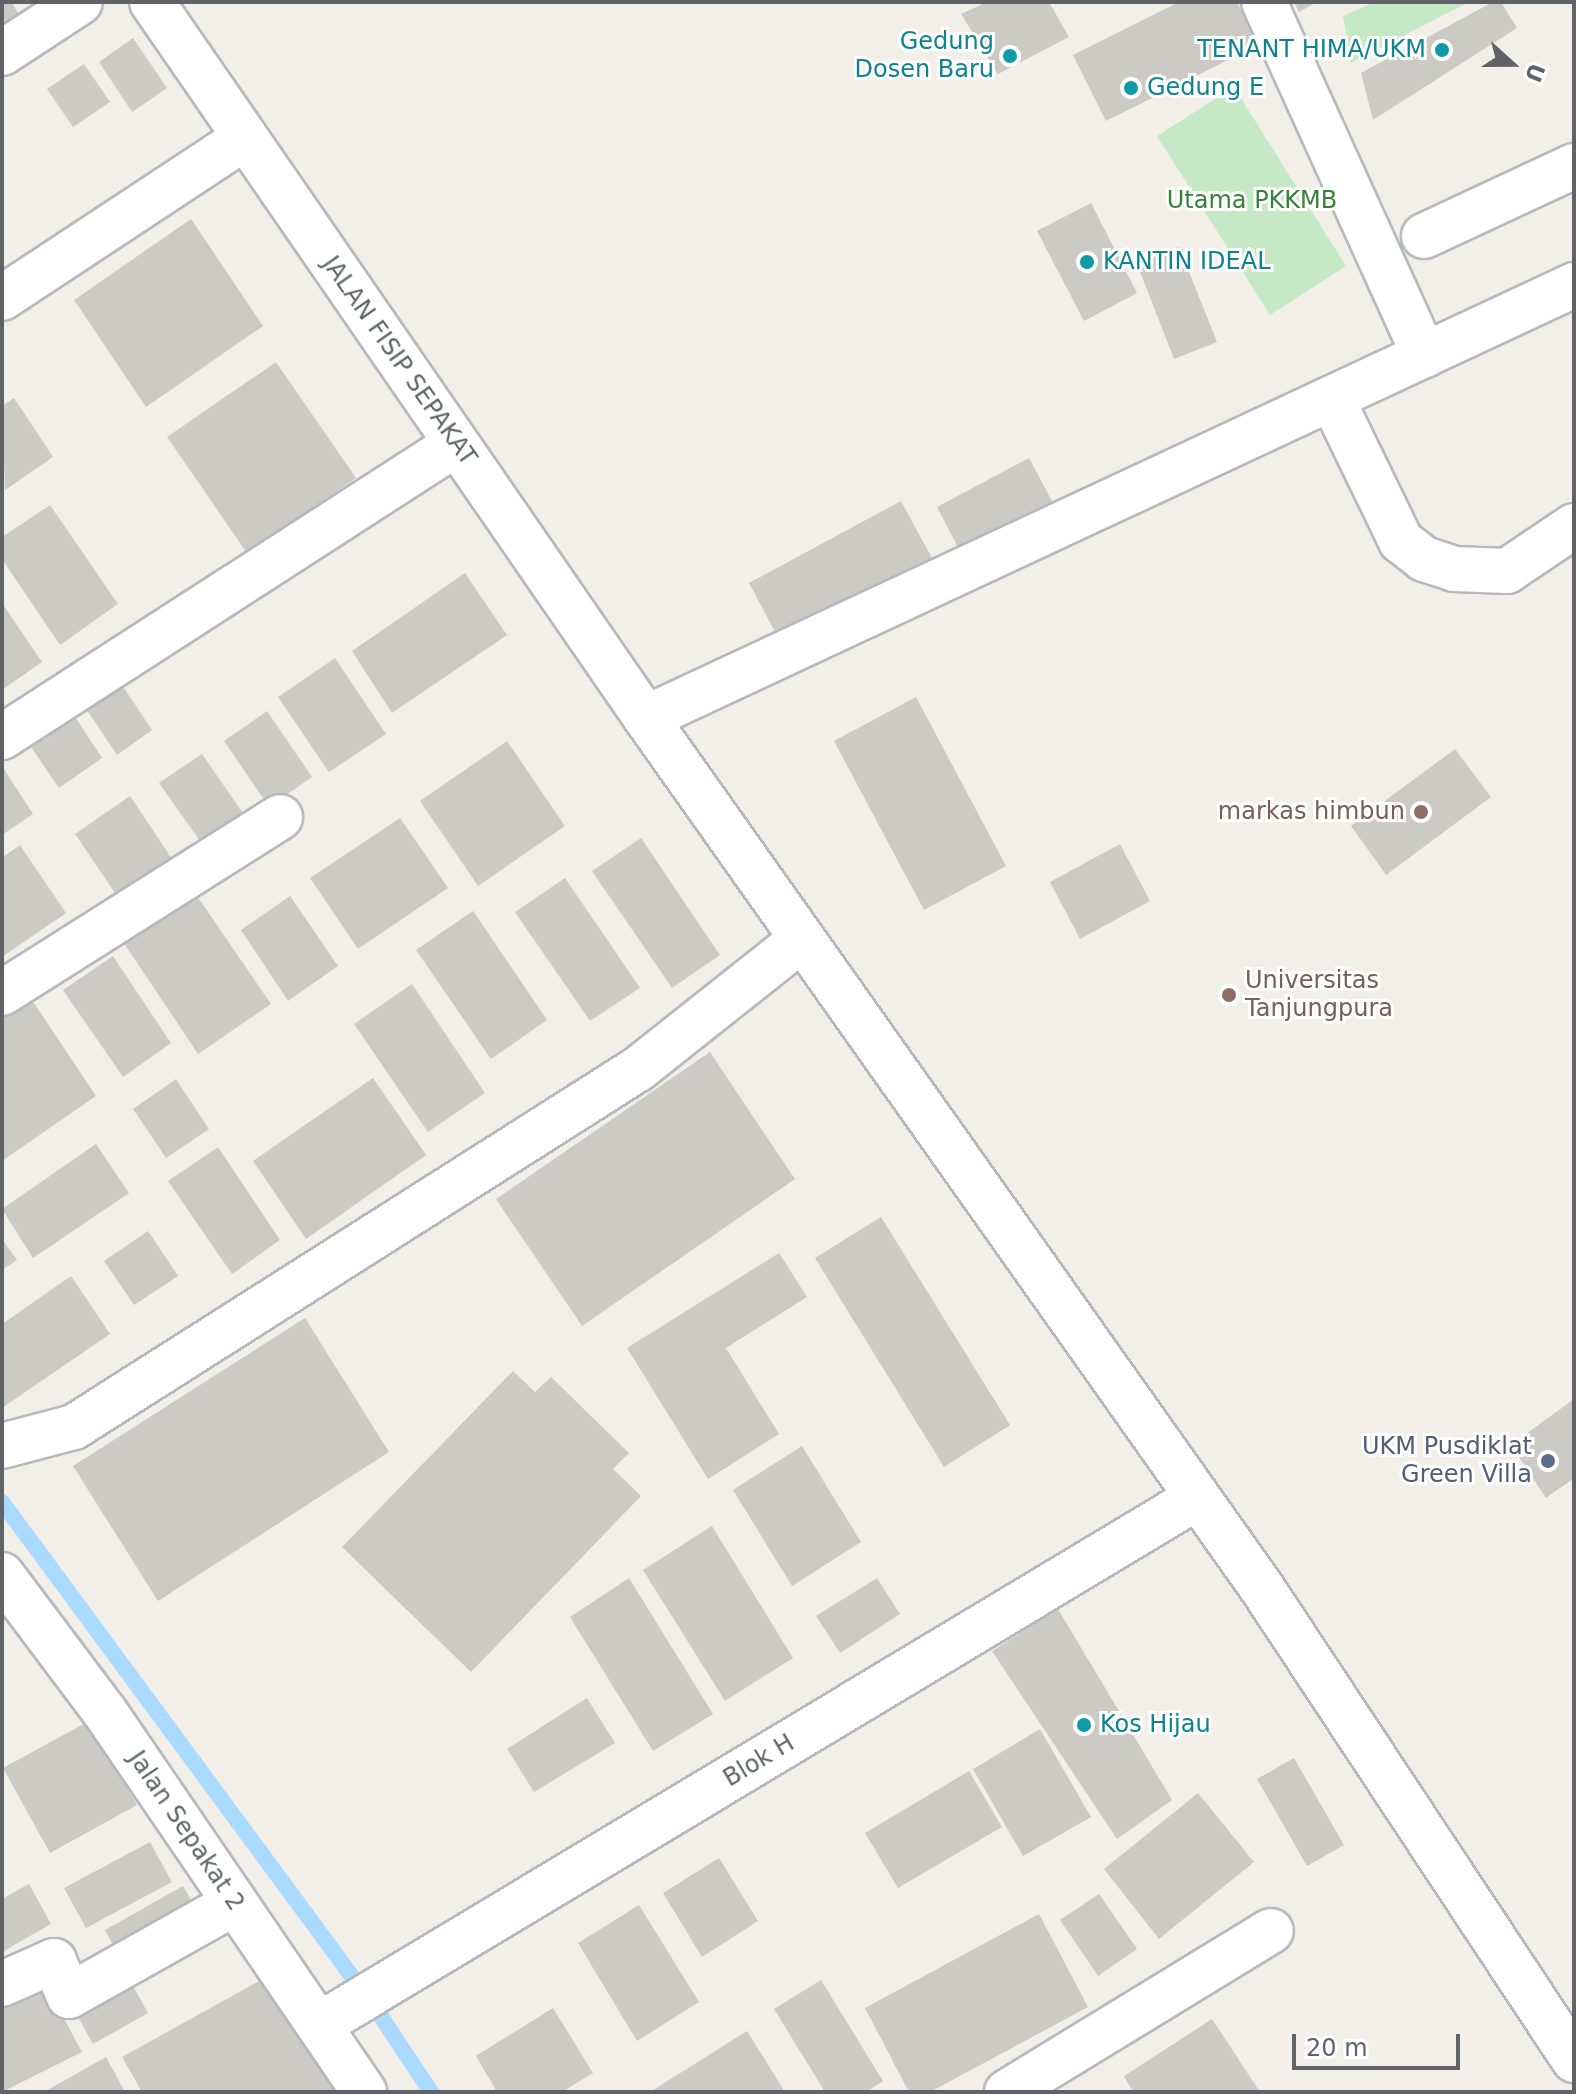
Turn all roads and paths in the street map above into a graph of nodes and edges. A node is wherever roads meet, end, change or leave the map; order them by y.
1 (80, 2) edge
2 (152, 2) edge
3 (1264, 2) edge
4 (2, 53) edge
5 (245, 138) junction
6 (1574, 166) edge
7 (1424, 236) dead end
8 (1574, 285) edge
9 (2, 298) edge
10 (1424, 355) junction
11 (1333, 401) junction
12 (456, 444) junction
13 (1574, 526) edge
14 (646, 718) junction
15 (2, 737) edge
16 (280, 817) dead end
17 (802, 939) junction
18 (2, 993) edge
19 (18, 1442) edge
20 (1198, 1497) junction
21 (2, 1575) edge
22 (235, 1903) junction
23 (1271, 1931) dead end
24 (2, 1984) edge
25 (329, 2019) junction
26 (1574, 2060) edge
27 (364, 2092) edge
28 (1007, 2092) edge

1 - 4 street
2 - 5 street, JALAN FISIP SEPAKAT
3 - 10 street
5 - 9 street
5 - 12 street, JALAN FISIP SEPAKAT
6 - 7 street
8 - 10 street
10 - 11 street
11 - 13 street
11 - 14 street
12 - 14 street, JALAN FISIP SEPAKAT
12 - 15 street
14 - 17 street, JALAN FISIP SEPAKAT
16 - 18 street
17 - 19 street
17 - 20 street, JALAN FISIP SEPAKAT
20 - 25 street, Blok H
20 - 26 street, JALAN FISIP SEPAKAT
21 - 22 street, Jalan Sepakat 2
22 - 24 street
22 - 25 street, Jalan Sepakat 2
23 - 28 street
25 - 27 street, Jalan Sepakat 2

